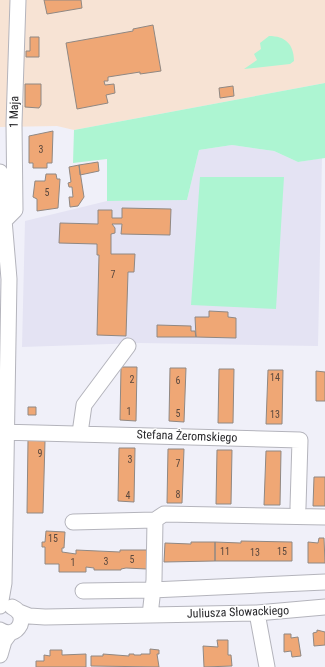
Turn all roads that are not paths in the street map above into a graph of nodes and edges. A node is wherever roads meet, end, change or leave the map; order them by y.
1 (18, 0) edge
2 (0, 172) edge
3 (5, 220) junction
4 (5, 278) edge
5 (128, 346) dead end
6 (3, 432) edge
7 (80, 433) junction
8 (298, 507) dead end
9 (325, 517) edge
10 (155, 520) junction
11 (73, 522) dead end
12 (325, 582) edge
13 (152, 590) junction
14 (83, 591) dead end
15 (325, 607) edge
16 (257, 613) junction
17 (150, 615) junction
18 (9, 618) edge
19 (0, 655) edge
20 (267, 667) edge

1 - 3 street, 1 Maja
2 - 3 street
3 - 4 street
4 - 6 street
5 - 7 street
6 - 7 street, Stefana Żeromskiego
6 - 18 street
7 - 8 street, Stefana Żeromskiego
9 - 10 street
10 - 11 street
10 - 13 street
12 - 13 street
13 - 14 street
13 - 17 street
15 - 16 street, Juliusza Słowackiego
16 - 17 street, Juliusza Słowackiego
16 - 20 street
17 - 18 street, Juliusza Słowackiego
18 - 19 street

